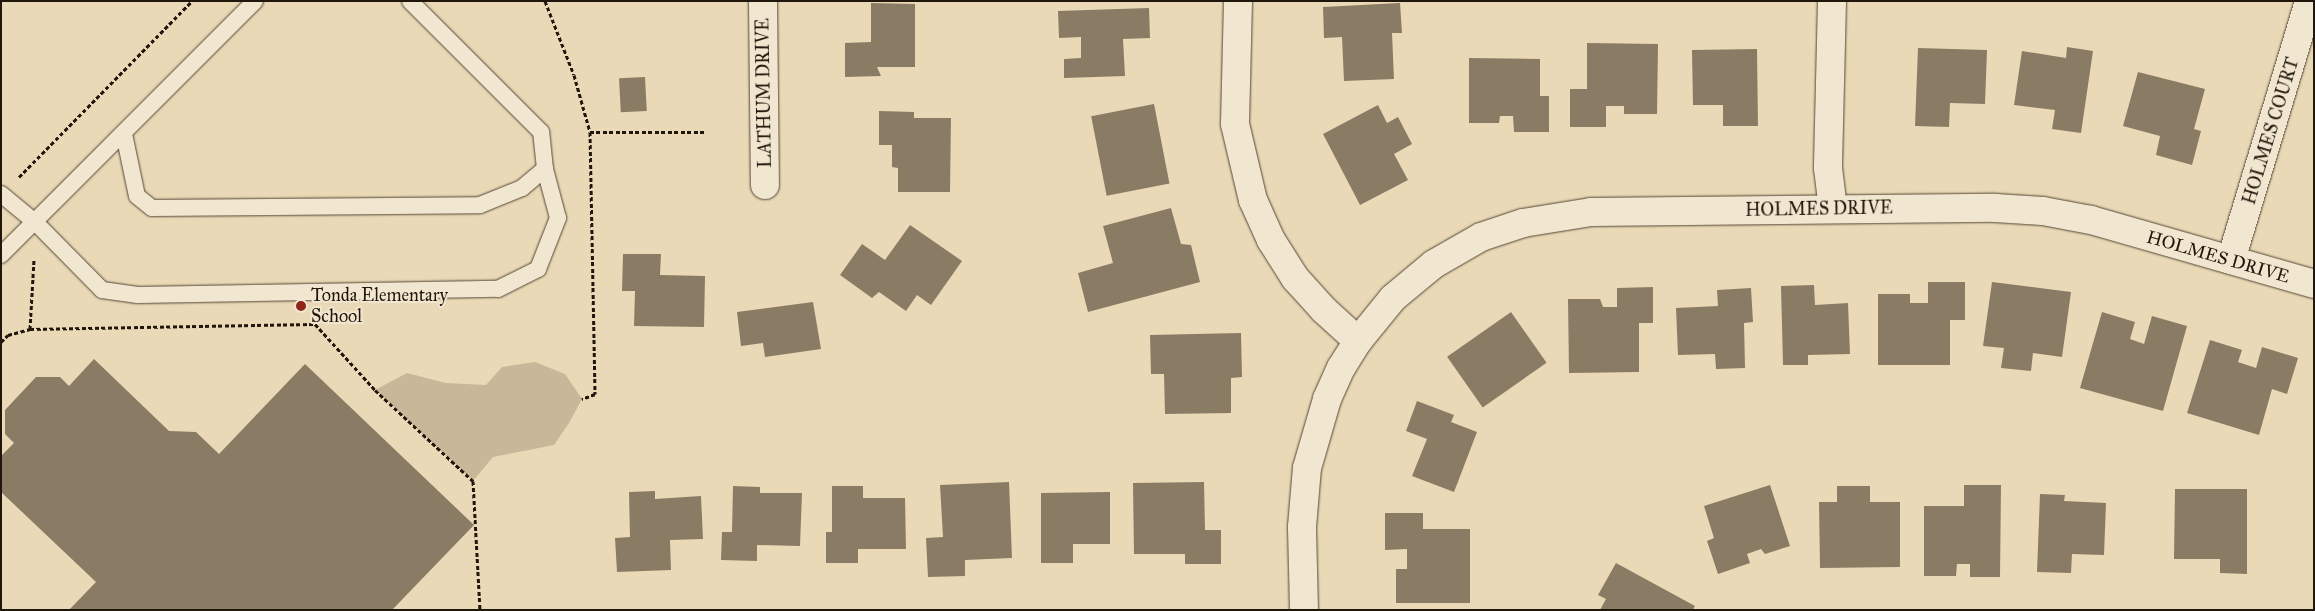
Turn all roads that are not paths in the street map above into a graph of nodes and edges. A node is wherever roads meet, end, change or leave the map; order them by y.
1 (255, 1) edge
2 (410, 1) edge
3 (763, 1) edge
4 (1238, 1) edge
5 (1832, 1) edge
6 (2309, 1) edge
7 (124, 134) junction
8 (545, 170) junction
9 (765, 185) dead end
10 (1, 194) edge
11 (1833, 209) junction
12 (36, 223) junction
13 (1, 256) edge
14 (2231, 260) junction
15 (2314, 284) edge
16 (1358, 341) junction
17 (1304, 610) edge

1 - 7 lane
2 - 8 lane
3 - 9 street, LATHUM DRIVE
4 - 16 street
5 - 11 street
6 - 14 street, HOLMES COURT
7 - 8 lane
7 - 12 lane
8 - 12 lane
10 - 12 lane
11 - 14 street, HOLMES DRIVE
11 - 16 street, HOLMES DRIVE
12 - 13 lane
14 - 15 street, HOLMES DRIVE
16 - 17 street, HOLMES DRIVE

